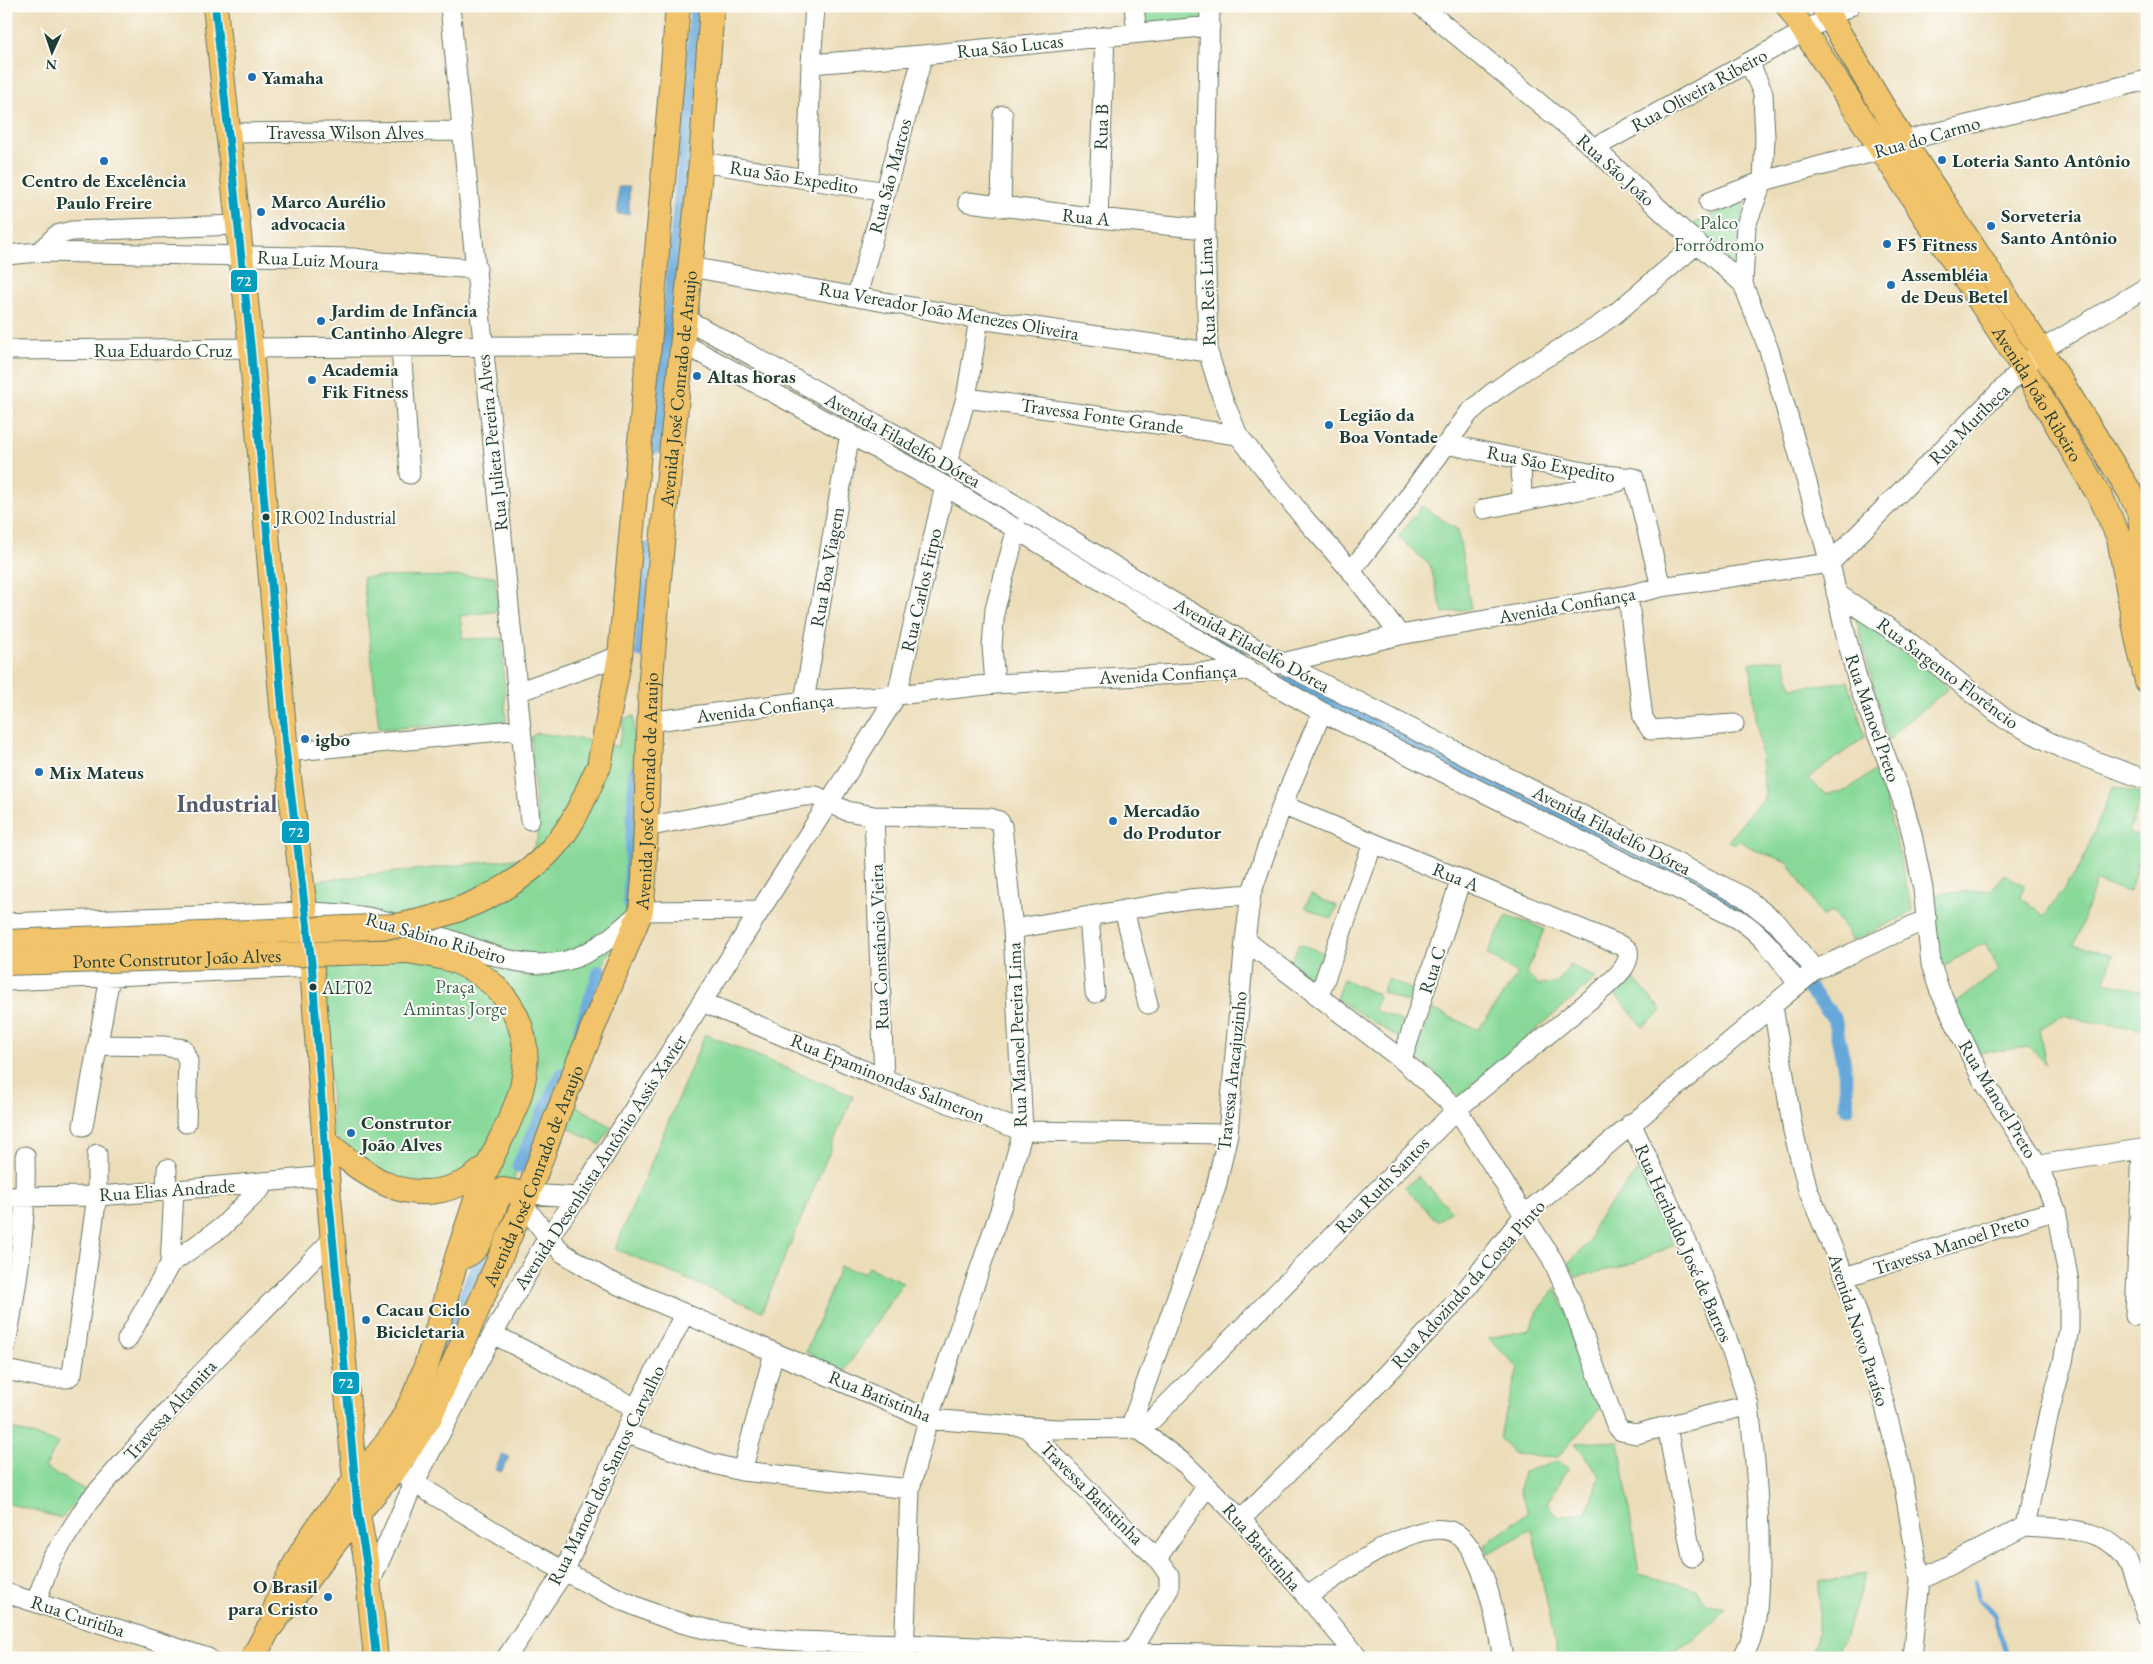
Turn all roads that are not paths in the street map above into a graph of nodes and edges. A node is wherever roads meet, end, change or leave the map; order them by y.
1 (216, 6) edge
2 (450, 6) edge
3 (678, 6) edge
4 (712, 6) edge
5 (815, 6) edge
6 (1134, 6) edge
7 (1210, 6) edge
8 (1422, 6) edge
9 (1788, 6) edge
10 (1834, 10) edge
11 (1210, 26) junction
12 (1804, 32) junction
13 (1138, 33) junction
14 (1105, 36) junction
15 (923, 55) junction
16 (1749, 62) junction
17 (811, 64) junction
18 (704, 72) junction
19 (2147, 80) edge
20 (673, 93) junction
21 (1003, 115) dead end
22 (462, 131) junction
23 (228, 132) junction
24 (1903, 142) junction
25 (1594, 148) junction
26 (1881, 150) junction
27 (701, 162) junction
28 (807, 178) junction
29 (1763, 181) junction
30 (886, 192) junction
31 (968, 202) dead end
32 (1709, 202) dead end
33 (1001, 206) junction
34 (1098, 218) junction
35 (237, 225) junction
36 (1205, 229) junction
37 (1698, 243) junction
38 (39, 252) junction
39 (6, 255) edge
40 (240, 256) junction
41 (690, 267) junction
42 (477, 269) junction
43 (1744, 284) junction
44 (2147, 286) edge
45 (856, 296) junction
46 (978, 320) junction
47 (683, 331) junction
48 (649, 345) junction
49 (401, 346) junction
50 (483, 346) junction
51 (251, 349) junction
52 (6, 350) edge
53 (2041, 350) junction
54 (1208, 352) junction
55 (2024, 369) junction
56 (966, 398) junction
57 (850, 433) junction
58 (1238, 435) junction
59 (1446, 444) junction
60 (1522, 459) junction
61 (638, 462) junction
62 (947, 463) junction
63 (410, 474) dead end
64 (1634, 478) junction
65 (945, 486) junction
66 (1522, 501) junction
67 (1484, 509) dead end
68 (1017, 528) junction
69 (662, 543) junction
70 (1830, 563) junction
71 (1351, 571) junction
72 (1661, 587) junction
73 (1836, 592) junction
74 (1628, 595) junction
75 (2147, 619) edge
76 (1400, 635) junction
77 (620, 656) junction
78 (1281, 663) junction
79 (1251, 669) junction
80 (2147, 681) edge
81 (995, 684) junction
82 (517, 692) junction
83 (897, 695) junction
84 (804, 701) junction
85 (1322, 712) junction
86 (649, 722) junction
87 (1734, 724) dead end
88 (521, 730) junction
89 (286, 752) junction
90 (2147, 780) edge
91 (829, 803) junction
92 (1282, 805) junction
93 (874, 816) junction
94 (530, 820) dead end
95 (646, 827) junction
96 (1373, 843) junction
97 (1461, 879) junction
98 (1251, 894) junction
99 (760, 910) junction
100 (1124, 910) junction
101 (640, 911) junction
102 (306, 912) junction
103 (1089, 916) junction
104 (1926, 919) junction
105 (6, 923) edge
106 (396, 926) joint
107 (1013, 929) junction
108 (1245, 940) junction
109 (6, 942) edge
110 (1628, 950) joint
111 (6, 963) edge
112 (312, 967) junction
113 (110, 976) junction
114 (1806, 977) junction
115 (6, 981) edge
116 (1095, 993) dead end
117 (1319, 996) junction
118 (703, 1002) junction
119 (1148, 1004) dead end
120 (1773, 1006) junction
121 (99, 1045) junction
122 (526, 1057) joint
123 (1402, 1060) junction
124 (884, 1079) junction
125 (1457, 1109) junction
126 (186, 1123) dead end
127 (1631, 1123) junction
128 (83, 1126) dead end
129 (1024, 1130) junction
130 (1228, 1134) junction
131 (324, 1140) junction
132 (2144, 1149) edge
133 (97, 1154) dead end
134 (25, 1156) dead end
135 (488, 1165) junction
136 (2038, 1165) junction
137 (167, 1169) dead end
138 (327, 1176) junction
139 (266, 1183) junction
140 (170, 1191) junction
141 (97, 1196) junction
142 (6, 1197) edge
143 (578, 1197) junction
144 (26, 1198) junction
145 (526, 1199) junction
146 (2056, 1210) junction
147 (1524, 1215) junction
148 (548, 1237) junction
149 (333, 1238) junction
150 (457, 1257) junction
151 (170, 1264) junction
152 (1845, 1277) junction
153 (684, 1315) junction
154 (2135, 1316) dead end
155 (493, 1334) junction
156 (127, 1340) dead end
157 (6, 1344) edge
158 (774, 1353) junction
159 (6, 1370) edge
160 (1749, 1405) junction
161 (636, 1408) junction
162 (928, 1419) junction
163 (1667, 1427) junction
164 (1027, 1428) junction
165 (1136, 1430) junction
166 (625, 1433) junction
167 (742, 1472) junction
168 (405, 1475) junction
169 (356, 1479) junction
170 (1207, 1486) junction
171 (910, 1489) junction
172 (358, 1513) junction
173 (1241, 1519) junction
174 (2025, 1526) junction
175 (1692, 1557) dead end
176 (1157, 1558) junction
177 (2138, 1563) edge
178 (564, 1572) junction
179 (1920, 1580) junction
180 (368, 1588) junction
181 (6, 1593) edge
182 (1306, 1597) junction
183 (36, 1602) junction
184 (2147, 1615) edge
185 (268, 1630) junction
186 (904, 1651) edge
187 (1132, 1653) junction
188 (1322, 1657) edge
189 (1359, 1657) edge
190 (208, 1658) edge
191 (253, 1658) edge
192 (376, 1658) edge
193 (506, 1658) edge
194 (1504, 1658) edge
195 (1742, 1658) edge
196 (1912, 1658) edge

1 - 23 main road
2 - 22 street, Rua Julieta Pereira Alves
3 - 20 main road, Avenida José Conrado de Araujo
4 - 18 main road, Avenida José Conrado de Araujo
5 - 17 street
6 - 13 street
7 - 11 street, Rua Reis Lima
8 - 25 street, Rua São João
9 - 12 main road, Avenida João Ribeiro
10 - 12 street, Rua Oliveira Ribeiro
10 - 24 main road, Avenida João Ribeiro
11 - 13 street, Rua São Lucas
11 - 36 street, Rua Reis Lima
12 - 16 street, Rua Oliveira Ribeiro
12 - 26 main road, Avenida João Ribeiro
13 - 14 street, Rua São Lucas
14 - 15 street, Rua São Lucas
14 - 34 street, Rua B
15 - 17 street, Rua São Lucas
15 - 30 street, Rua São Marcos
16 - 25 street, Rua Oliveira Ribeiro
16 - 29 street
17 - 28 street
18 - 20 main road
18 - 27 main road, Avenida José Conrado de Araujo
19 - 24 street, Rua do Carmo
20 - 48 main road, Avenida José Conrado de Araujo
21 - 33 street
22 - 23 street, Travessa Wilson Alves
22 - 42 street, Rua Julieta Pereira Alves
23 - 35 main road
24 - 26 street, Rua do Carmo
24 - 53 main road, Avenida João Ribeiro
25 - 37 street, Rua São João
26 - 29 street, Rua do Carmo
26 - 55 main road, Avenida João Ribeiro
27 - 28 street, Rua São Expedito
27 - 41 main road, Avenida José Conrado de Araujo
28 - 30 street, Rua São Expedito
29 - 32 street, Rua do Carmo
29 - 43 street
30 - 45 street, Rua São Marcos
31 - 33 street, Rua A
33 - 34 street, Rua A
34 - 36 street, Rua A
35 - 38 street
35 - 40 main road
36 - 54 street, Rua Reis Lima
37 - 43 street, Rua São João
37 - 59 street
38 - 39 street, Rua Luiz Moura
38 - 40 street, Rua Luiz Moura
40 - 42 street, Rua Luiz Moura
40 - 51 main road
41 - 45 street, Rua Vereador João Menezes Oliveira
41 - 47 main road, Avenida José Conrado de Araujo
42 - 50 street, Rua Julieta Pereira Alves
43 - 70 street, Rua São João
44 - 53 street, Rua Muribeca
45 - 46 street, Rua Vereador João Menezes Oliveira
46 - 54 street, Rua Vereador João Menezes Oliveira
46 - 56 street
47 - 57 street, Avenida Filadelfo Dórea
47 - 62 street, Avenida Filadelfo Dórea
47 - 69 main road, Avenida José Conrado de Araujo
48 - 50 street, Rua Eduardo Cruz
48 - 61 main road, Avenida José Conrado de Araujo
49 - 50 street, Rua Eduardo Cruz
49 - 51 street, Rua Eduardo Cruz
49 - 63 street
50 - 82 street, Rua Julieta Pereira Alves
51 - 52 street, Rua Eduardo Cruz
51 - 89 main road
53 - 55 street, Rua Muribeca
53 - 75 main road, Avenida João Ribeiro
54 - 58 street, Rua Reis Lima
55 - 70 street, Rua Muribeca
55 - 80 main road, Avenida João Ribeiro
56 - 58 street, Travessa Fonte Grande
56 - 62 street
57 - 65 street, Avenida Filadelfo Dórea
57 - 84 street, Rua Boa Viagem
58 - 71 street, Rua Reis Lima
59 - 60 street, Rua São Expedito
59 - 71 street
60 - 64 street, Rua São Expedito
60 - 66 street
61 - 69 main road
61 - 77 main road, Avenida José Conrado de Araujo
62 - 78 street, Avenida Filadelfo Dórea
64 - 66 street
64 - 72 street, Rua São Expedito
65 - 68 street, Avenida Filadelfo Dórea
65 - 83 street, Rua Carlos Firpo
66 - 67 street
68 - 79 street, Avenida Filadelfo Dórea
68 - 81 street
69 - 86 main road, Avenida José Conrado de Araujo
70 - 72 street, Avenida Confiança
70 - 73 street, Rua Manoel Preto
71 - 76 street, Rua Reis Lima
72 - 74 street, Avenida Confiança
73 - 90 street, Rua Sargento Florêncio
73 - 104 street, Rua Manoel Preto
74 - 76 street, Avenida Confiança
74 - 87 street
76 - 78 street, Avenida Confiança
77 - 82 street
77 - 106 main road, Avenida José Conrado de Araujo, bridge
78 - 79 street, Avenida Confiança
78 - 114 street, Avenida Filadelfo Dórea
79 - 81 street, Avenida Confiança
79 - 85 street, Avenida Filadelfo Dórea
81 - 83 street, Avenida Confiança
82 - 88 street, Rua Julieta Pereira Alves
83 - 84 street, Avenida Confiança
83 - 91 street, Rua Carlos Firpo
84 - 86 street, Avenida Confiança
85 - 92 street, Travessa Aracajuzinho
85 - 114 street, Avenida Filadelfo Dórea
86 - 95 main road, Avenida José Conrado de Araujo
88 - 89 street
88 - 94 street, Rua Julieta Pereira Alves
89 - 102 main road
91 - 93 street
91 - 95 street
91 - 99 street, Avenida Desenhista Antônio Assis Xavier
92 - 96 street, Rua A
92 - 98 street, Travessa Aracajuzinho
93 - 107 street, Rua Manoel Pereira Lima
93 - 124 street, Rua Constâncio Vieira
95 - 101 main road, Avenida José Conrado de Araujo
96 - 97 street, Rua A
96 - 117 street
97 - 110 street, Rua A
97 - 123 street, Rua C
98 - 100 street
98 - 108 street, Travessa Aracajuzinho
99 - 101 street
99 - 118 street, Avenida Desenhista Antônio Assis Xavier
100 - 103 street
100 - 119 street
101 - 102 street, Rua Sabino Ribeiro
101 - 145 main road, Avenida José Conrado de Araujo
102 - 105 street, Rua Sabino Ribeiro
102 - 112 main road
103 - 107 street
103 - 116 street
104 - 114 street, Rua Adozindo da Costa Pinto
104 - 136 street, Rua Manoel Preto
106 - 109 main road, Ponte Construtor João Alves, bridge
107 - 129 street, Rua Manoel Pereira Lima
108 - 117 street
108 - 130 street, Travessa Aracajuzinho
110 - 125 street, Rua Ruth Santos
111 - 122 main road, Ponte Construtor João Alves, bridge
112 - 113 street
112 - 131 main road
113 - 115 street
113 - 121 street
114 - 120 street, Rua Adozindo da Costa Pinto
117 - 123 street
118 - 124 street, Rua Epaminondas Salmeron
118 - 143 street, Avenida Desenhista Antônio Assis Xavier
120 - 127 street, Rua Adozindo da Costa Pinto
120 - 152 street, Avenida Novo Paraíso
121 - 126 street
121 - 128 street
122 - 135 main road, Avenida José Conrado de Araujo
123 - 125 street
124 - 129 street, Rua Epaminondas Salmeron
125 - 147 street
125 - 165 street, Rua Ruth Santos
127 - 147 street, Rua Adozindo da Costa Pinto
127 - 160 street, Rua Heribaldo José de Barros
129 - 130 street, Rua Epaminondas Salmeron
129 - 162 street, Rua Manoel Pereira Lima
130 - 165 street, Travessa Aracajuzinho
131 - 135 main road
131 - 138 main road
132 - 136 street
132 - 154 street
133 - 141 street
134 - 144 street
135 - 150 main road, Avenida José Conrado de Araujo
136 - 146 street, Rua Manoel Preto
137 - 140 street
138 - 139 street, Rua Elias Andrade
138 - 149 main road
139 - 140 street, Rua Elias Andrade
139 - 151 street
140 - 141 street, Rua Elias Andrade
140 - 151 street
141 - 144 street, Rua Elias Andrade
141 - 159 street
142 - 144 street, Rua Elias Andrade
143 - 145 street
143 - 148 street, Avenida Desenhista Antônio Assis Xavier
144 - 157 street
145 - 148 street, Rua Batistinha
145 - 150 main road
145 - 168 main road, Avenida José Conrado de Araujo
146 - 152 street, Travessa Manoel Preto
146 - 174 street, Rua Manoel Preto
147 - 163 street
147 - 173 street, Rua Adozindo da Costa Pinto
148 - 153 street, Rua Batistinha
148 - 155 street, Avenida Desenhista Antônio Assis Xavier
149 - 169 main road
149 - 183 street, Travessa Altamira
150 - 169 main road, Avenida José Conrado de Araujo
151 - 156 street
152 - 179 street, Avenida Novo Paraíso
153 - 158 street, Rua Batistinha
153 - 161 street, Rua Manoel dos Santos Carvalho
155 - 161 street
155 - 168 street, Avenida Desenhista Antônio Assis Xavier
158 - 162 street, Rua Batistinha
158 - 167 street
160 - 163 street
160 - 195 street, Rua Heribaldo José de Barros
161 - 166 street, Rua Manoel dos Santos Carvalho
162 - 164 street, Rua Batistinha
162 - 171 street, Rua Manoel Pereira Lima
163 - 175 street
164 - 165 street, Rua Batistinha
164 - 176 street, Travessa Batistinha
165 - 170 street, Rua Batistinha
166 - 167 street
166 - 178 street, Rua Manoel dos Santos Carvalho
167 - 171 street
168 - 172 main road, Avenida José Conrado de Araujo
168 - 178 street
168 - 180 street, Avenida Desenhista Antônio Assis Xavier
169 - 172 main road
169 - 185 main road, Avenida José Conrado de Araujo
170 - 173 street, Rua Batistinha
170 - 176 street, Travessa Batistinha
171 - 186 street, Rua Manoel Pereira Lima
172 - 180 main road
172 - 185 main road, Avenida José Conrado de Araujo
173 - 182 street, Rua Batistinha
174 - 177 street
174 - 179 street
176 - 187 street, Travessa Batistinha
177 - 184 street
178 - 186 street
178 - 193 street, Rua Manoel dos Santos Carvalho
179 - 196 street, Avenida Novo Paraíso
180 - 192 main road
181 - 183 street, Rua Curitiba
182 - 189 street
182 - 194 street
183 - 190 street, Rua Curitiba
185 - 191 main road
186 - 187 street
187 - 188 street
188 - 189 street

